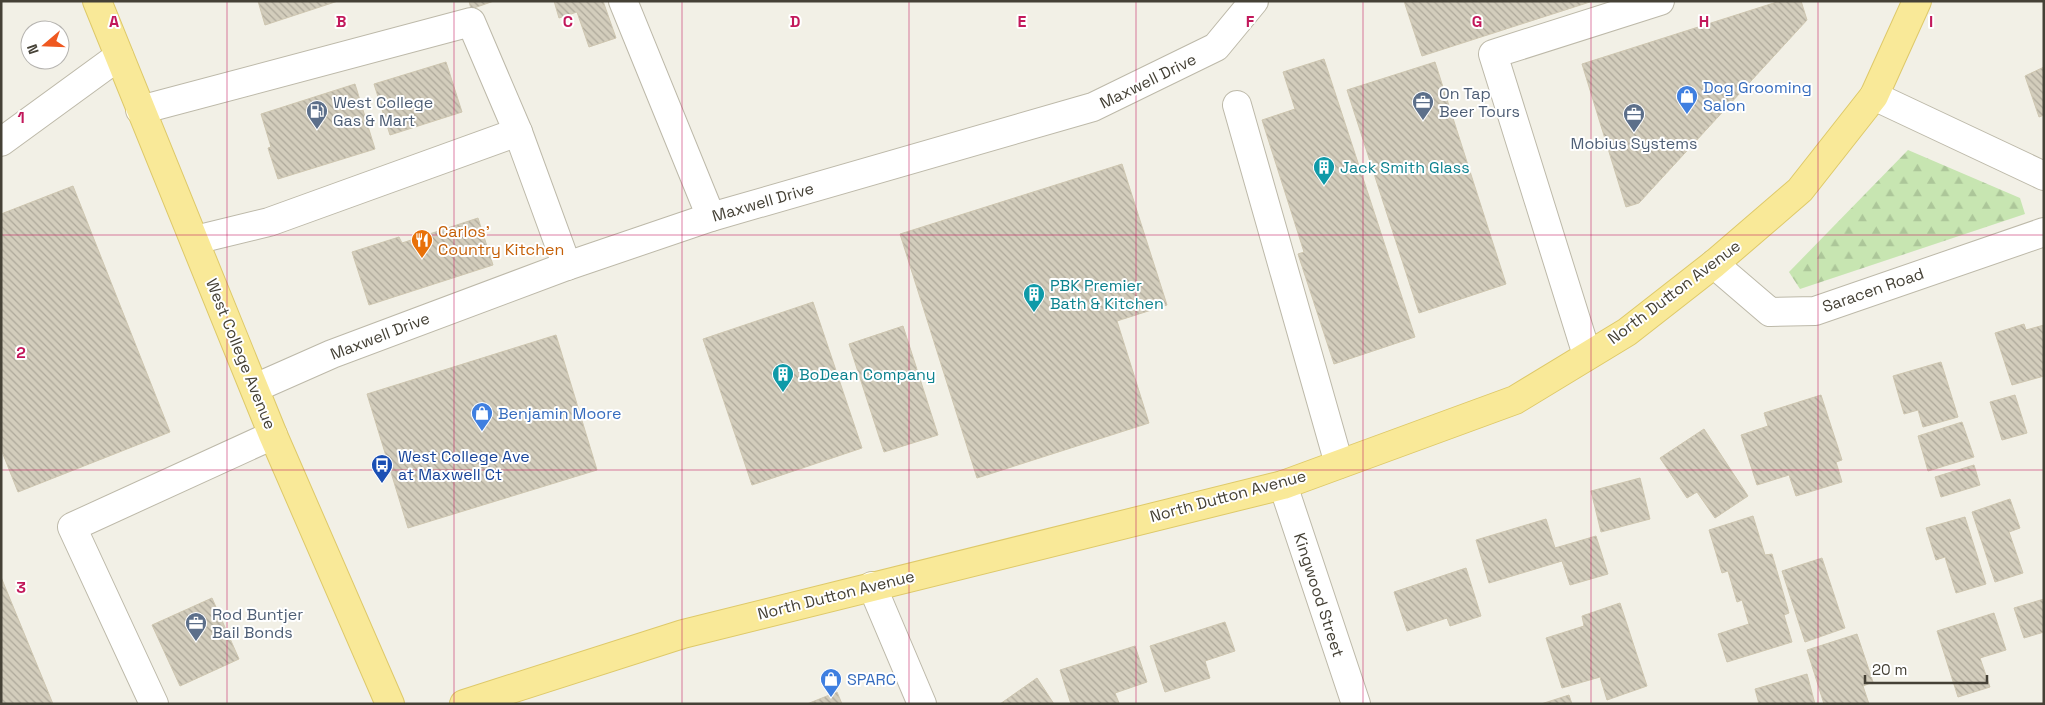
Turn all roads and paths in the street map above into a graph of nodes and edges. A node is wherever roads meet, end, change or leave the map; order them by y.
1 (97, 1) edge
2 (623, 1) edge
3 (1254, 1) edge
4 (1660, 1) edge
5 (1917, 1) edge
6 (119, 56) junction
7 (1874, 96) junction
8 (1237, 105) dead end
9 (140, 110) junction
10 (518, 132) junction
11 (1, 142) edge
12 (2044, 176) edge
13 (711, 217) junction
14 (2044, 232) edge
15 (195, 240) junction
16 (1714, 264) junction
17 (567, 266) junction
18 (1588, 356) junction
19 (255, 388) junction
20 (273, 435) junction
21 (1339, 464) junction
22 (1283, 485) junction
23 (872, 586) junction
24 (154, 704) edge
25 (390, 704) edge
26 (464, 704) edge
27 (922, 704) edge
28 (1356, 704) edge

1 - 6 main road, West College Avenue
2 - 13 street
3 - 13 street, Maxwell Drive
4 - 18 street
5 - 7 main road, North Dutton Avenue
6 - 9 main road, West College Avenue
6 - 11 street
7 - 12 street
7 - 16 main road, North Dutton Avenue
8 - 21 street
9 - 10 street
9 - 15 main road, West College Avenue
10 - 15 street
10 - 17 street
13 - 17 street, Maxwell Drive
14 - 16 street, Saracen Road
15 - 19 main road, West College Avenue
16 - 18 main road, North Dutton Avenue
17 - 19 street, Maxwell Drive
18 - 21 main road, North Dutton Avenue
19 - 20 main road, West College Avenue
20 - 24 street
20 - 25 main road, West College Avenue
21 - 22 main road, North Dutton Avenue
22 - 23 main road, North Dutton Avenue
22 - 28 street, Kingwood Street
23 - 26 main road, North Dutton Avenue
23 - 27 street

